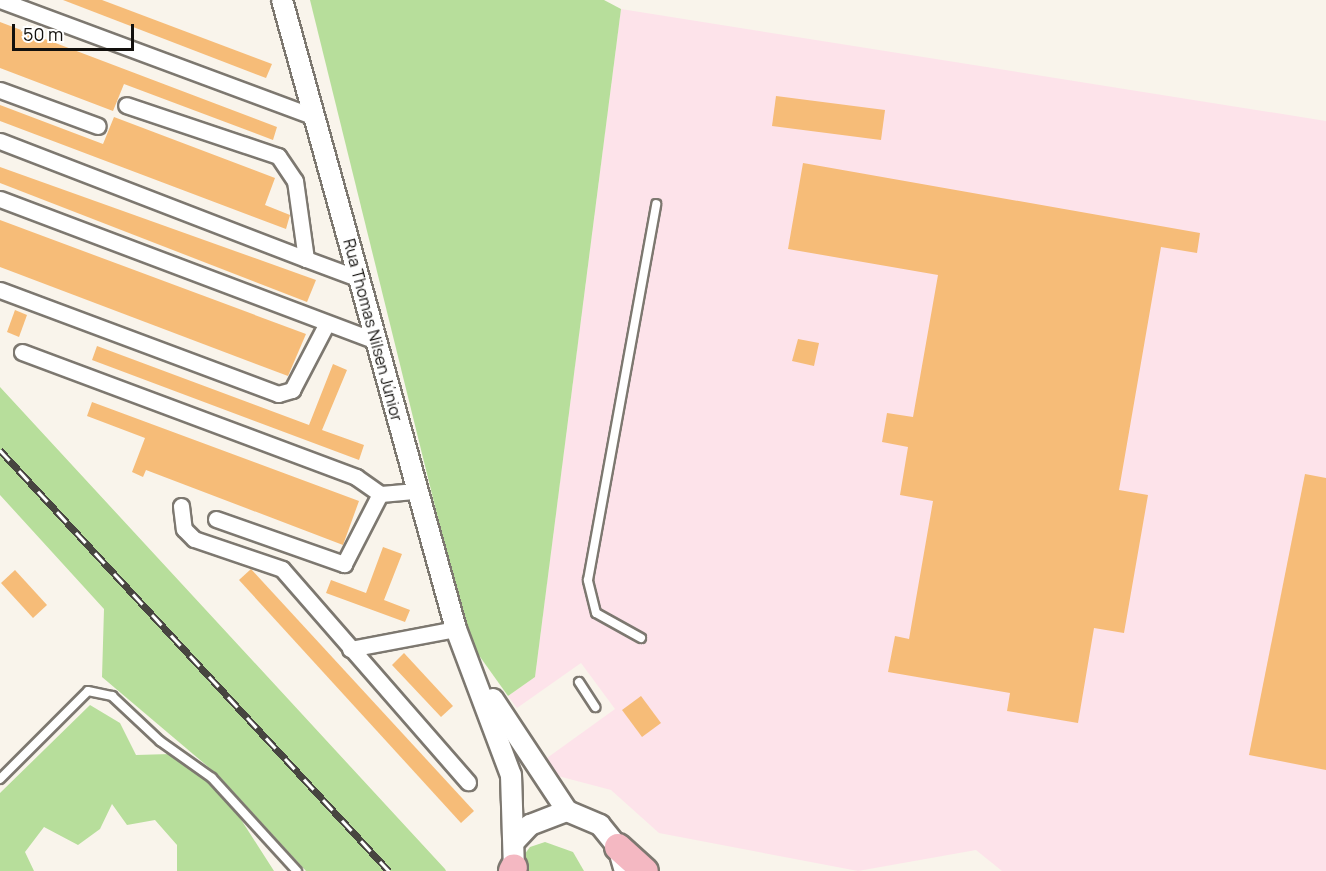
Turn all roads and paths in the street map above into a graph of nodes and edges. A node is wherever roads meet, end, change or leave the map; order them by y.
1 (0, 0) edge
2 (282, 0) edge
3 (0, 90) edge
4 (126, 105) dead end
5 (312, 116) junction
6 (98, 126) dead end
7 (0, 141) edge
8 (0, 199) edge
9 (656, 204) dead end
10 (306, 259) junction
11 (360, 279) junction
12 (0, 290) edge
13 (326, 325) junction
14 (378, 342) junction
15 (22, 352) dead end
16 (417, 491) junction
17 (380, 494) junction
18 (181, 506) dead end
19 (216, 519) dead end
20 (456, 629) junction
21 (641, 638) dead end
22 (350, 649) junction
23 (579, 682) dead end
24 (595, 707) dead end
25 (506, 735) junction
26 (0, 779) edge
27 (468, 782) dead end
28 (567, 811) junction
29 (516, 840) junction
30 (618, 847) junction
31 (513, 870) edge
32 (297, 871) edge
33 (625, 871) edge
34 (645, 871) edge

1 - 5 street
2 - 5 street, Rua Thomas Nilsen Júnior
3 - 6 street
4 - 10 street
5 - 11 street, Rua Thomas Nilsen Júnior
7 - 10 street
8 - 13 street
9 - 21 lane
10 - 11 street
11 - 14 street, Rua Thomas Nilsen Júnior
12 - 13 street
13 - 14 street
14 - 16 street, Rua Thomas Nilsen Júnior
15 - 17 street
16 - 17 street
16 - 20 street, Rua Thomas Nilsen Júnior
17 - 19 street
18 - 22 street
20 - 22 street
20 - 25 street, Rua Thomas Nilsen Júnior
22 - 27 street
23 - 24 lane
25 - 28 street, Rua Thomas Nilsen Júnior
25 - 29 street, Rua Thomas Nilsen Júnior
26 - 32 lane
28 - 29 street
28 - 30 street
29 - 31 street, Rua Thomas Nilsen Júnior
30 - 33 street
30 - 34 highway

